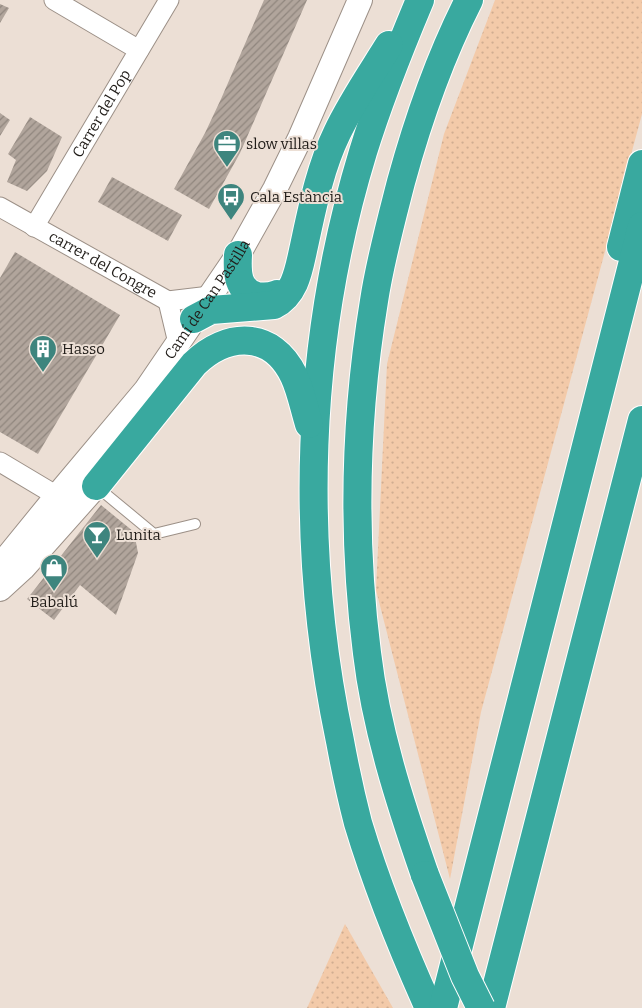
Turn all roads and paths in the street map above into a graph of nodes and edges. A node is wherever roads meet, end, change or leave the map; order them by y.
1 (54, 0) edge
2 (168, 0) edge
3 (360, 0) edge
4 (420, 0) edge
5 (469, 0) edge
6 (139, 50) junction
7 (642, 164) edge
8 (0, 207) edge
9 (642, 226) edge
10 (34, 227) junction
11 (238, 255) junction
12 (295, 279) junction
13 (210, 296) junction
14 (168, 301) junction
15 (194, 320) junction
16 (613, 338) junction
17 (178, 343) junction
18 (642, 420) edge
19 (314, 438) junction
20 (0, 462) edge
21 (87, 479) junction
22 (57, 496) junction
23 (195, 524) dead end
24 (0, 566) edge
25 (0, 589) edge
26 (429, 1008) edge
27 (444, 1008) edge
28 (481, 1008) edge
29 (491, 1008) edge

1 - 6 street
2 - 6 street, Carrer del Pop
3 - 11 street, Camí de Can Pastilla
4 - 12 highway
4 - 19 highway
5 - 28 highway, bridge
6 - 10 street, Carrer del Pop
7 - 16 highway
8 - 10 street, carrer del Congre
9 - 16 highway
10 - 14 street, carrer del Congre
11 - 12 highway
11 - 13 street, Camí de Can Pastilla
12 - 15 highway
13 - 14 street, carrer del Congre
13 - 15 street, Camí de Can Pastilla
14 - 17 street
15 - 17 street, Camí de Can Pastilla
16 - 27 highway
17 - 21 street, Camí de Can Pastilla
18 - 29 highway
19 - 21 highway
19 - 26 highway
20 - 22 street
21 - 22 street, Camí de Can Pastilla
21 - 23 lane
21 - 25 street
22 - 24 street, Camí de Can Pastilla

